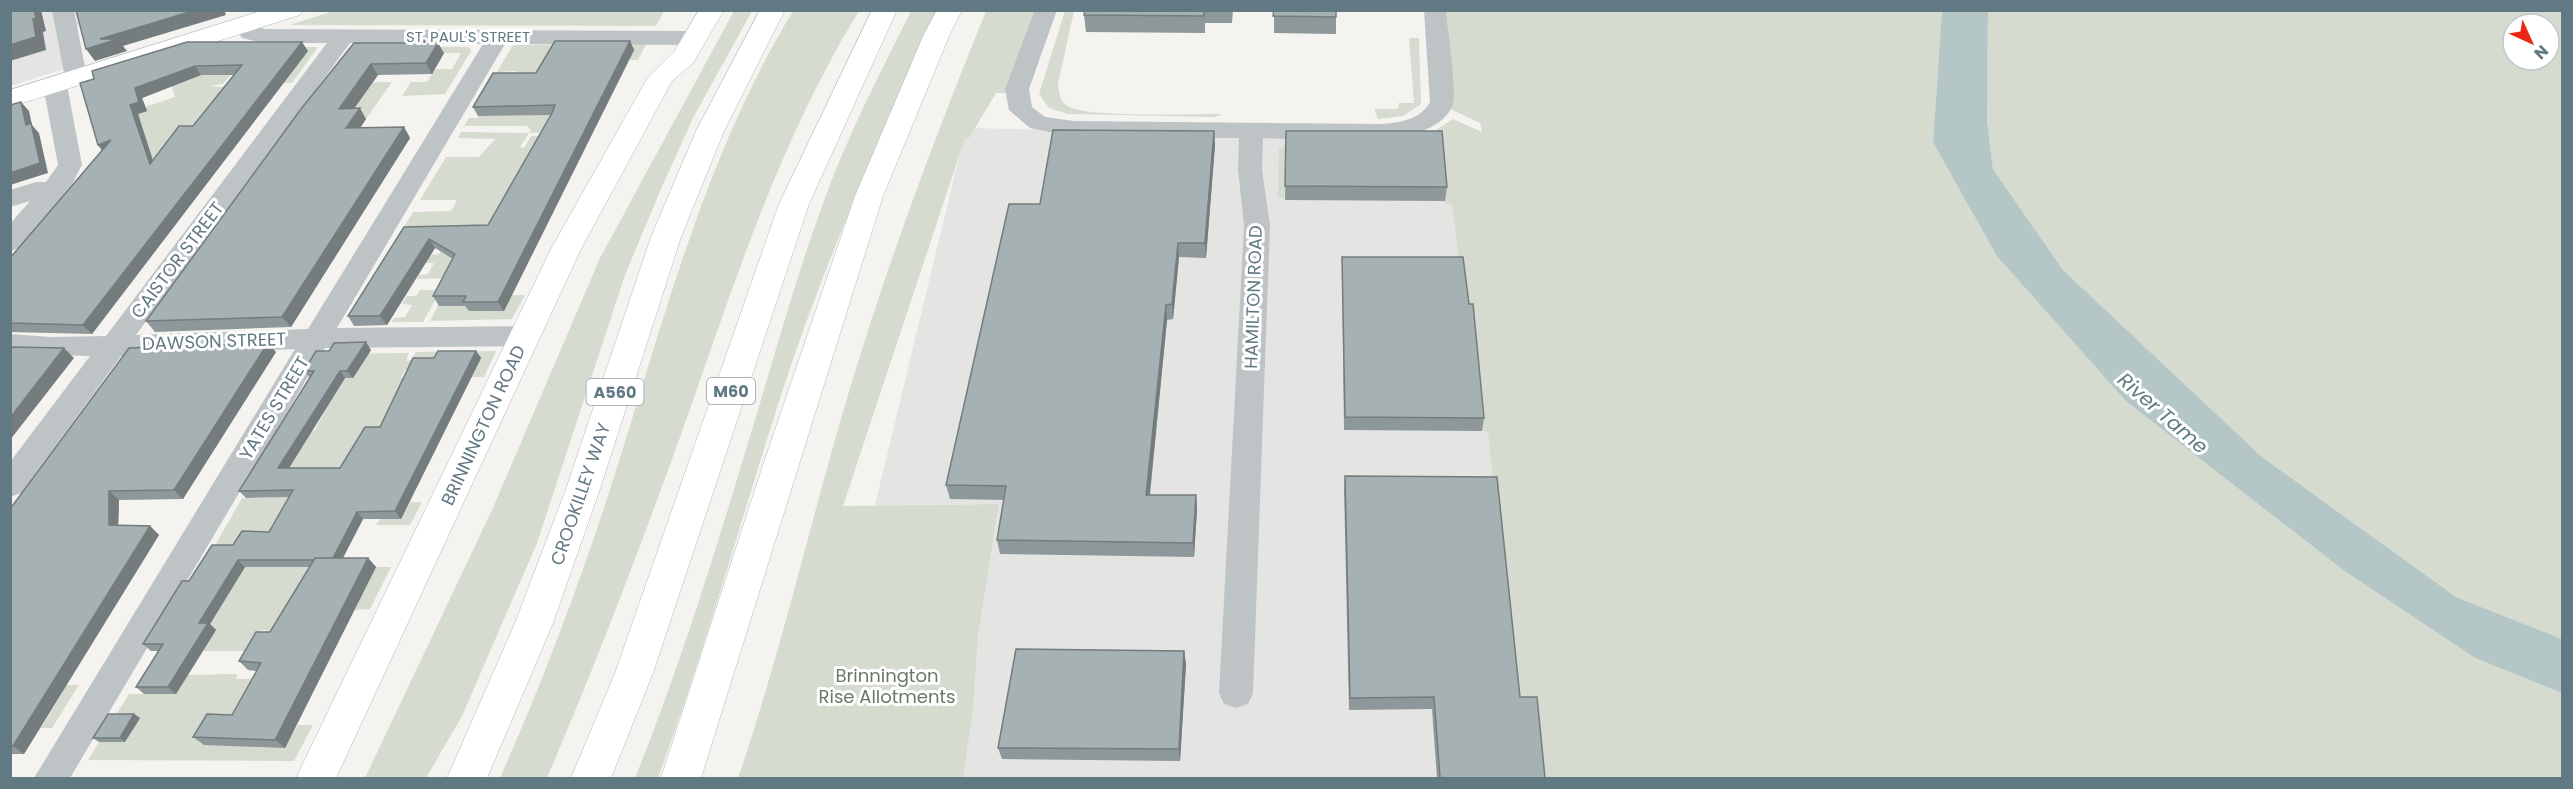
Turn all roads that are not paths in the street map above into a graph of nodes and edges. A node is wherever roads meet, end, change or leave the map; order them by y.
1 (63, 10) edge
2 (688, 10) edge
3 (712, 10) edge
4 (773, 10) edge
5 (885, 10) edge
6 (950, 10) edge
7 (1046, 10) edge
8 (1435, 10) edge
9 (280, 12) edge
10 (245, 26) junction
11 (344, 36) junction
12 (498, 37) junction
13 (684, 38) junction
14 (66, 82) junction
15 (10, 99) edge
16 (1247, 129) junction
17 (53, 190) junction
18 (10, 199) edge
19 (10, 242) edge
20 (525, 336) junction
21 (317, 338) junction
22 (10, 344) edge
23 (113, 345) junction
24 (10, 485) edge
25 (1236, 693) dead end
26 (51, 778) edge
27 (316, 778) edge
28 (467, 778) edge
29 (591, 778) edge
30 (681, 778) edge

1 - 14 street
2 - 13 main road, BRINNINGTON ROAD
3 - 13 main road, BRINNINGTON ROAD
4 - 28 main road, CROOKILLEY WAY / A560
5 - 29 main road, M60
6 - 30 main road
7 - 16 street
8 - 16 street
9 - 10 main road
10 - 11 street, ST. PAUL'S STREET
10 - 14 main road
11 - 12 street, ST. PAUL'S STREET
11 - 23 street, CAISTOR STREET
12 - 13 street, ST. PAUL'S STREET
12 - 21 street, YATES STREET
13 - 20 main road, BRINNINGTON ROAD
14 - 15 main road
14 - 17 street
16 - 25 street, HAMILTON ROAD
17 - 18 street
17 - 19 street
20 - 21 street, DAWSON STREET
20 - 27 main road, BRINNINGTON ROAD
21 - 23 street, DAWSON STREET
21 - 26 street, YATES STREET
22 - 23 street, DAWSON STREET
23 - 24 street, CAISTOR STREET

